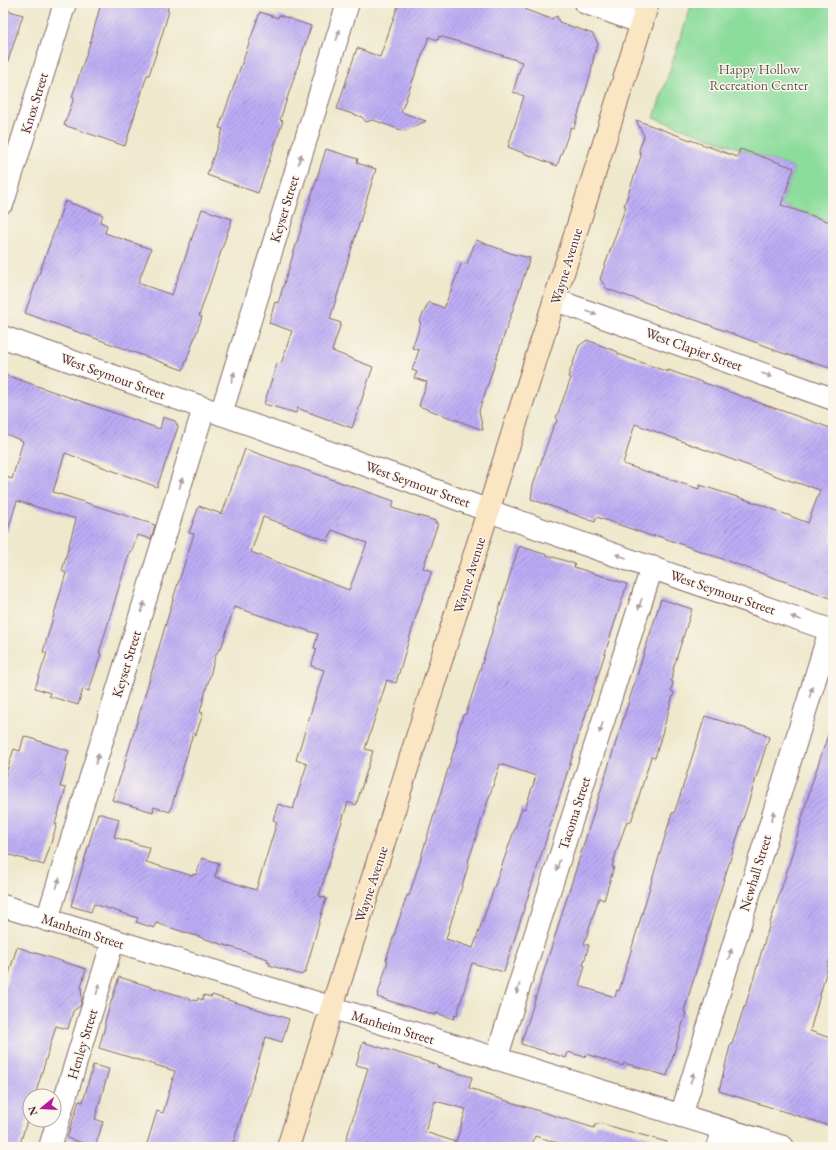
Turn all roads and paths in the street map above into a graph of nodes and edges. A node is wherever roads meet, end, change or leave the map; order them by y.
1 (65, 3) edge
2 (348, 3) edge
3 (586, 3) edge
4 (645, 13) edge
5 (3, 202) edge
6 (555, 300) junction
7 (3, 337) edge
8 (833, 399) edge
9 (213, 411) junction
10 (489, 510) junction
11 (652, 567) junction
12 (832, 631) edge
13 (3, 908) edge
14 (47, 920) junction
15 (113, 941) junction
16 (332, 1009) junction
17 (496, 1059) junction
18 (681, 1116) junction
19 (721, 1138) edge
20 (50, 1147) edge
21 (288, 1147) edge
22 (783, 1147) edge

1 - 5 street, Knox Street
9 -> 2 street, Keyser Street
3 - 4 street
4 - 6 main road, Wayne Avenue
6 -> 8 street, West Clapier Street
6 - 10 main road, Wayne Avenue
7 - 9 street, West Seymour Street
9 - 10 street, West Seymour Street
14 -> 9 street, Keyser Street
11 -> 10 street, West Seymour Street
10 - 16 main road, Wayne Avenue
12 -> 11 street, West Seymour Street
11 -> 17 street, Tacoma Street
18 -> 12 street, Newhall Street
13 - 14 street, Manheim Street
14 - 15 street, Manheim Street
15 - 16 street, Manheim Street
20 -> 15 street, Henley Street
16 - 17 street, Manheim Street
16 - 21 main road, Wayne Avenue
17 - 18 street, Manheim Street
18 - 19 street, Manheim Street
19 - 22 street, Manheim Street

